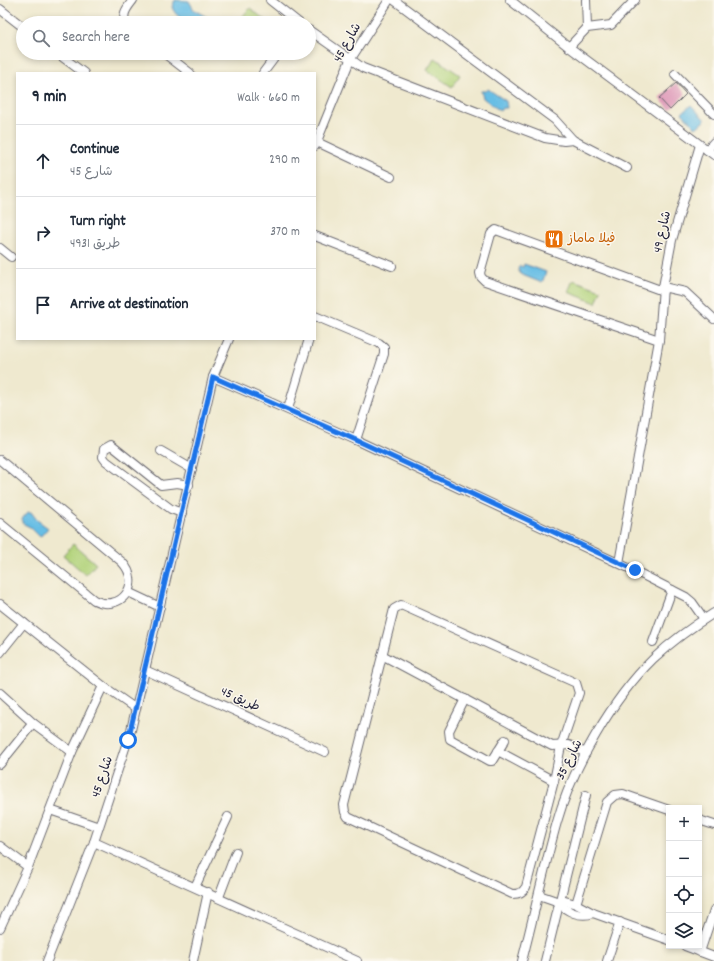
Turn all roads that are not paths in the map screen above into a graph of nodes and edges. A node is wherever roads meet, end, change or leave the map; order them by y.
1 (134, 0) edge
2 (270, 0) edge
3 (389, 0) edge
4 (394, 0) edge
5 (510, 0) edge
6 (586, 0) edge
7 (635, 0) edge
8 (0, 9) edge
9 (124, 16) edge
10 (290, 16) edge
11 (16, 22) edge
12 (587, 28) junction
13 (316, 35) edge
14 (569, 47) junction
15 (67, 60) edge
16 (173, 60) edge
17 (273, 60) edge
18 (350, 60) junction
19 (83, 72) edge
20 (189, 72) edge
21 (264, 72) edge
22 (675, 74) dead end
23 (714, 114) edge
24 (573, 140) junction
25 (714, 142) edge
26 (316, 144) edge
27 (700, 145) junction
28 (710, 153) edge
29 (627, 168) dead end
30 (391, 177) dead end
31 (316, 236) edge
32 (0, 248) edge
33 (11, 257) dead end
34 (392, 266) dead end
35 (663, 289) junction
36 (316, 318) edge
37 (714, 319) edge
38 (229, 340) edge
39 (310, 340) edge
40 (659, 340) junction
41 (213, 377) junction
42 (288, 409) junction
43 (356, 440) junction
44 (161, 451) dead end
45 (0, 460) edge
46 (192, 469) junction
47 (161, 485) junction
48 (189, 485) junction
49 (156, 499) junction
50 (182, 513) junction
51 (0, 523) edge
52 (619, 563) junction
53 (672, 590) junction
54 (128, 592) junction
55 (0, 604) edge
56 (160, 607) junction
57 (714, 613) edge
58 (704, 619) junction
59 (24, 623) junction
60 (654, 642) dead end
61 (0, 653) edge
62 (382, 655) junction
63 (145, 670) junction
64 (103, 686) junction
65 (0, 694) edge
66 (465, 699) junction
67 (136, 709) junction
68 (34, 723) junction
69 (505, 740) dead end
70 (561, 746) junction
71 (498, 751) junction
72 (72, 752) junction
73 (325, 752) dead end
74 (586, 753) junction
75 (0, 764) edge
76 (554, 781) junction
77 (586, 795) dead end
78 (666, 809) edge
79 (50, 810) junction
80 (228, 817) dead end
81 (702, 821) edge
82 (714, 825) edge
83 (99, 826) junction
84 (94, 842) junction
85 (0, 846) edge
86 (236, 852) dead end
87 (28, 867) junction
88 (195, 886) junction
89 (208, 892) junction
90 (539, 895) junction
91 (219, 898) junction
92 (559, 902) junction
93 (576, 904) junction
94 (714, 910) edge
95 (593, 914) junction
96 (620, 922) junction
97 (0, 928) edge
98 (666, 939) edge
99 (692, 949) edge
100 (700, 952) junction
101 (714, 957) edge
102 (46, 961) edge
103 (193, 961) edge
104 (357, 961) edge
105 (522, 961) edge
106 (545, 961) edge
107 (607, 961) edge

1 - 9 street
2 - 10 street
3 - 18 street, شارع 45
4 - 24 street
5 - 14 street
6 - 12 street
7 - 12 street
8 - 11 street
12 - 14 street
13 - 18 street
14 - 27 street
15 - 19 street
16 - 20 street
17 - 21 street
18 - 24 street
18 - 26 street, شارع 45
22 - 23 street
24 - 29 street
25 - 28 street
26 - 30 street
27 - 28 street
27 - 35 street, شارع 49
31 - 34 street
32 - 33 street
35 - 37 street
35 - 40 street, شارع 49
35 - 40 street
36 - 43 street
38 - 41 street, شارع 45
39 - 42 street
40 - 52 street, شارع 49
41 - 42 street
41 - 46 street, شارع 45
42 - 43 street
43 - 52 street
44 - 46 street
45 - 54 street
46 - 48 street, شارع 45
47 - 48 street
47 - 49 street
47 - 49 street
48 - 50 street, شارع 45
49 - 50 street
50 - 56 street, شارع 45
51 - 54 street
52 - 53 street
53 - 58 street
53 - 60 street
54 - 56 street
55 - 59 street
56 - 63 street, شارع 45
57 - 58 street, شارع 35
58 - 74 street, شارع 35
59 - 61 street
59 - 64 street
62 - 66 street
62 - 70 street
62 - 76 street
63 - 67 street, شارع 45
63 - 73 street, طريق 45
64 - 67 street
64 - 72 street
65 - 68 street
66 - 70 street
66 - 71 street
67 - 83 street, شارع 45
68 - 72 street
68 - 75 street
69 - 71 street
70 - 74 street
70 - 76 street
71 - 76 street
72 - 79 street
74 - 90 street, شارع 35
77 - 92 street
78 - 93 street
79 - 83 street
79 - 87 street
80 - 88 street
81 - 82 street
83 - 84 street, شارع 45
84 - 88 street
84 - 102 street, شارع 45
85 - 87 street
86 - 91 street
87 - 97 street
88 - 89 street
89 - 91 street
89 - 103 street
90 - 92 street
90 - 105 street, شارع 35
91 - 104 street
92 - 93 street
92 - 95 street
92 - 106 street
93 - 95 street
94 - 100 street
95 - 96 street
96 - 98 street
96 - 107 street
99 - 100 street
100 - 101 street

